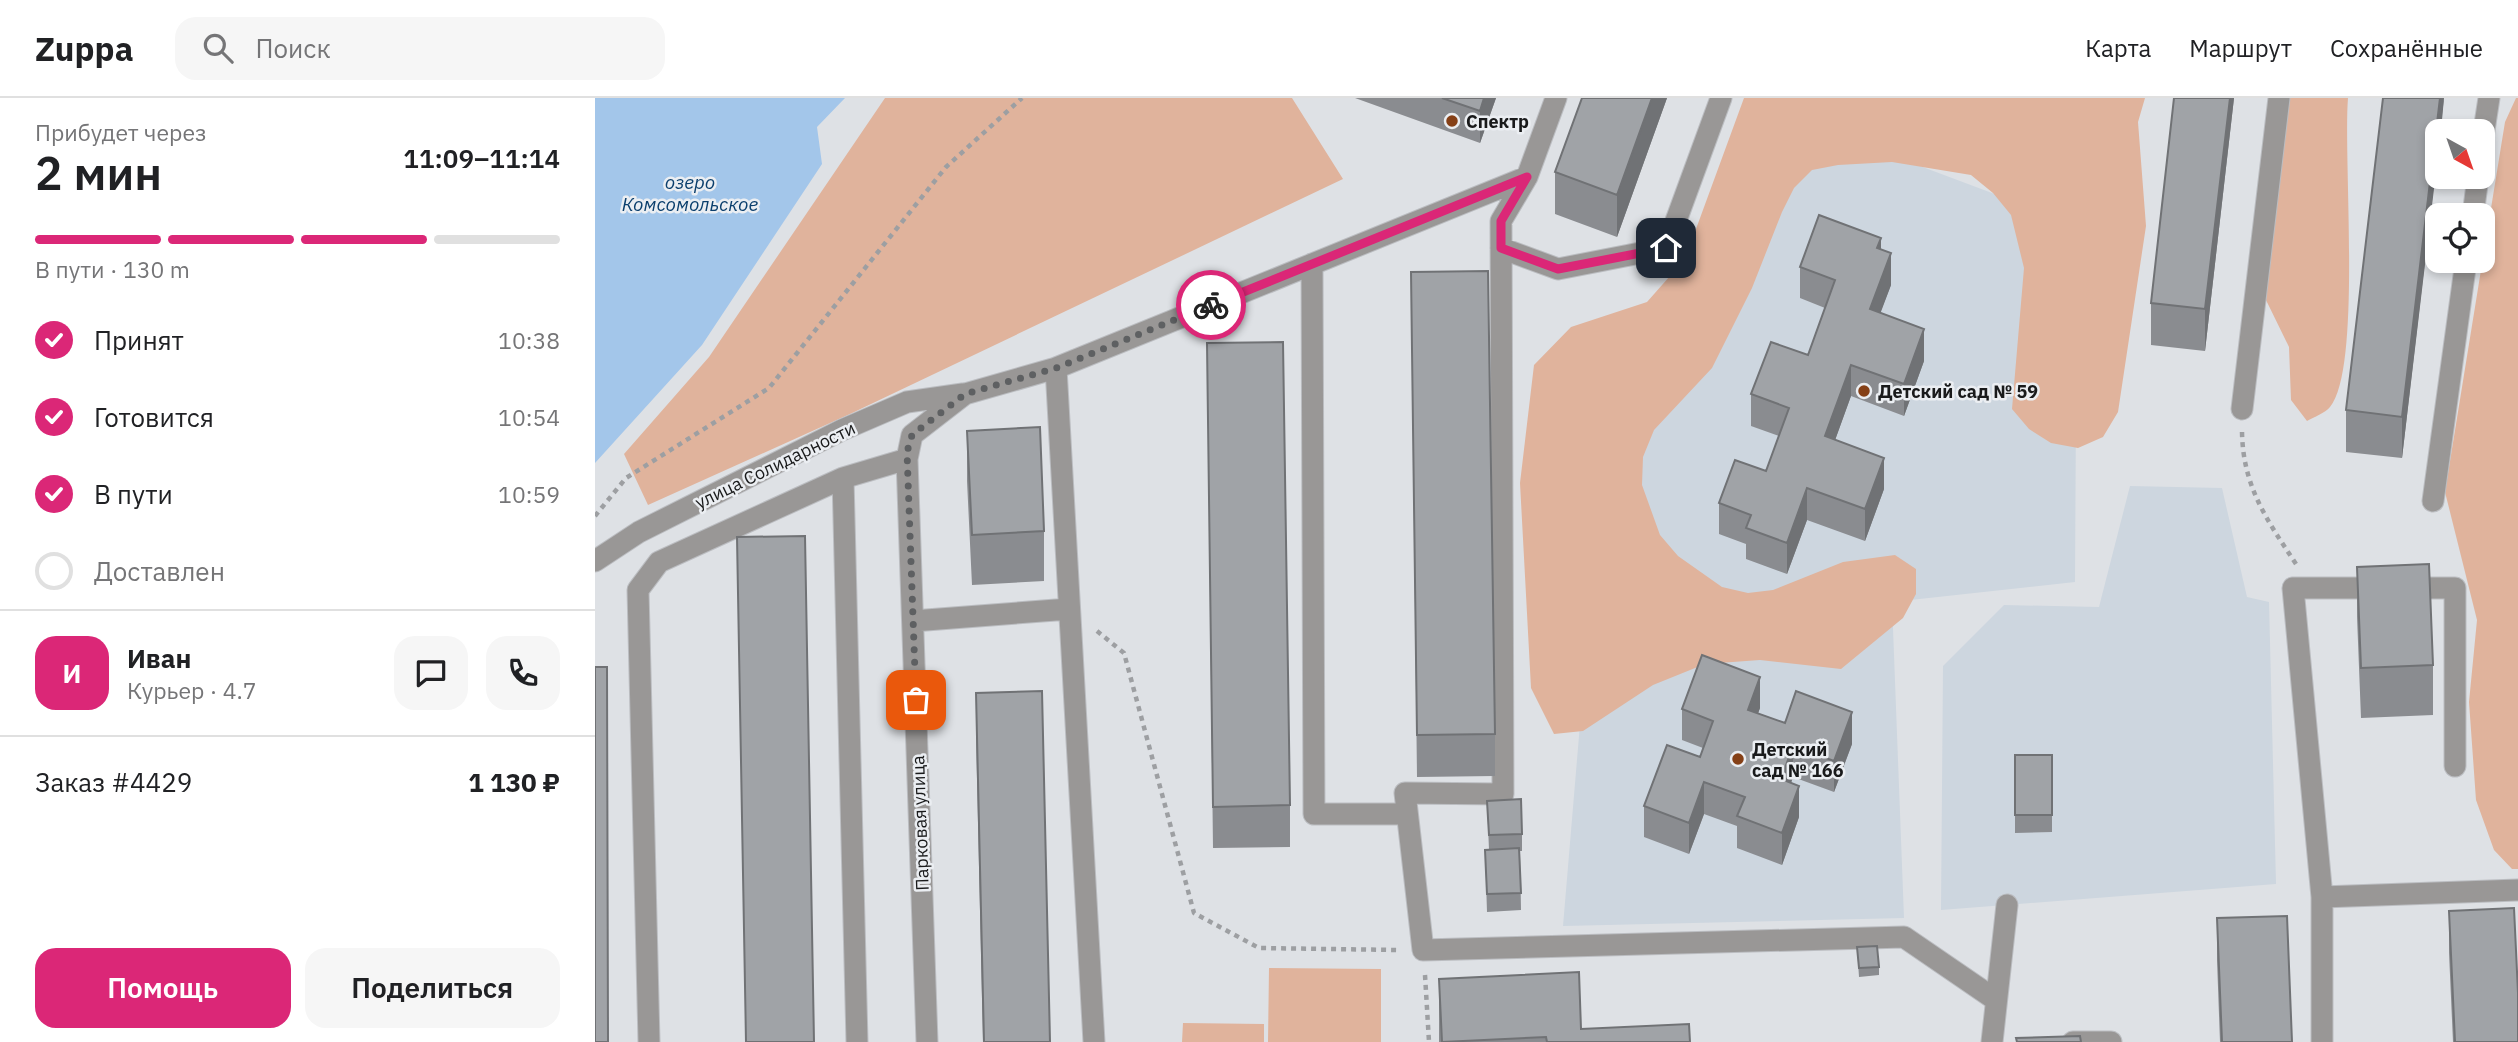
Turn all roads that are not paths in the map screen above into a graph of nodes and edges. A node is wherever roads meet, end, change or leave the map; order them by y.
1 (1556, 98) edge
2 (1721, 98) edge
3 (2279, 98) edge
4 (2489, 98) edge
5 (2486, 119) edge
6 (1527, 177) junction
7 (1501, 248) junction
8 (1312, 264) junction
9 (2464, 273) edge
10 (1056, 368) junction
11 (965, 394) junction
12 (2242, 409) road end
13 (907, 459) junction
14 (843, 478) junction
15 (2433, 501) dead end
16 (595, 561) edge
17 (1069, 609) junction
18 (913, 621) junction
19 (2455, 766) dead end
20 (1406, 814) junction
21 (2518, 890) edge
22 (2322, 897) junction
23 (2007, 905) dead end
24 (1996, 1000) junction
25 (649, 1042) edge
26 (857, 1042) edge
27 (927, 1042) edge
28 (1094, 1042) edge
29 (1991, 1042) edge
30 (2073, 1042) edge
31 (2111, 1042) edge
32 (2322, 1042) edge

1 - 6 street
2 - 7 street
3 - 12 street
4 - 5 street
6 - 7 street
6 - 8 street, Парковая улица
7 - 20 street
8 - 10 street, Парковая улица
8 - 20 street
9 - 15 street
10 - 11 street, Парковая улица
10 - 17 street
11 - 13 street, Парковая улица
11 - 16 street, улица Солидарности
13 - 14 street
13 - 18 street, Парковая улица
14 - 25 street
14 - 26 street
17 - 18 street
17 - 28 street
18 - 27 street, Парковая улица
19 - 22 street
20 - 24 street
21 - 22 street
22 - 32 street
23 - 24 street
24 - 29 street
30 - 31 street

